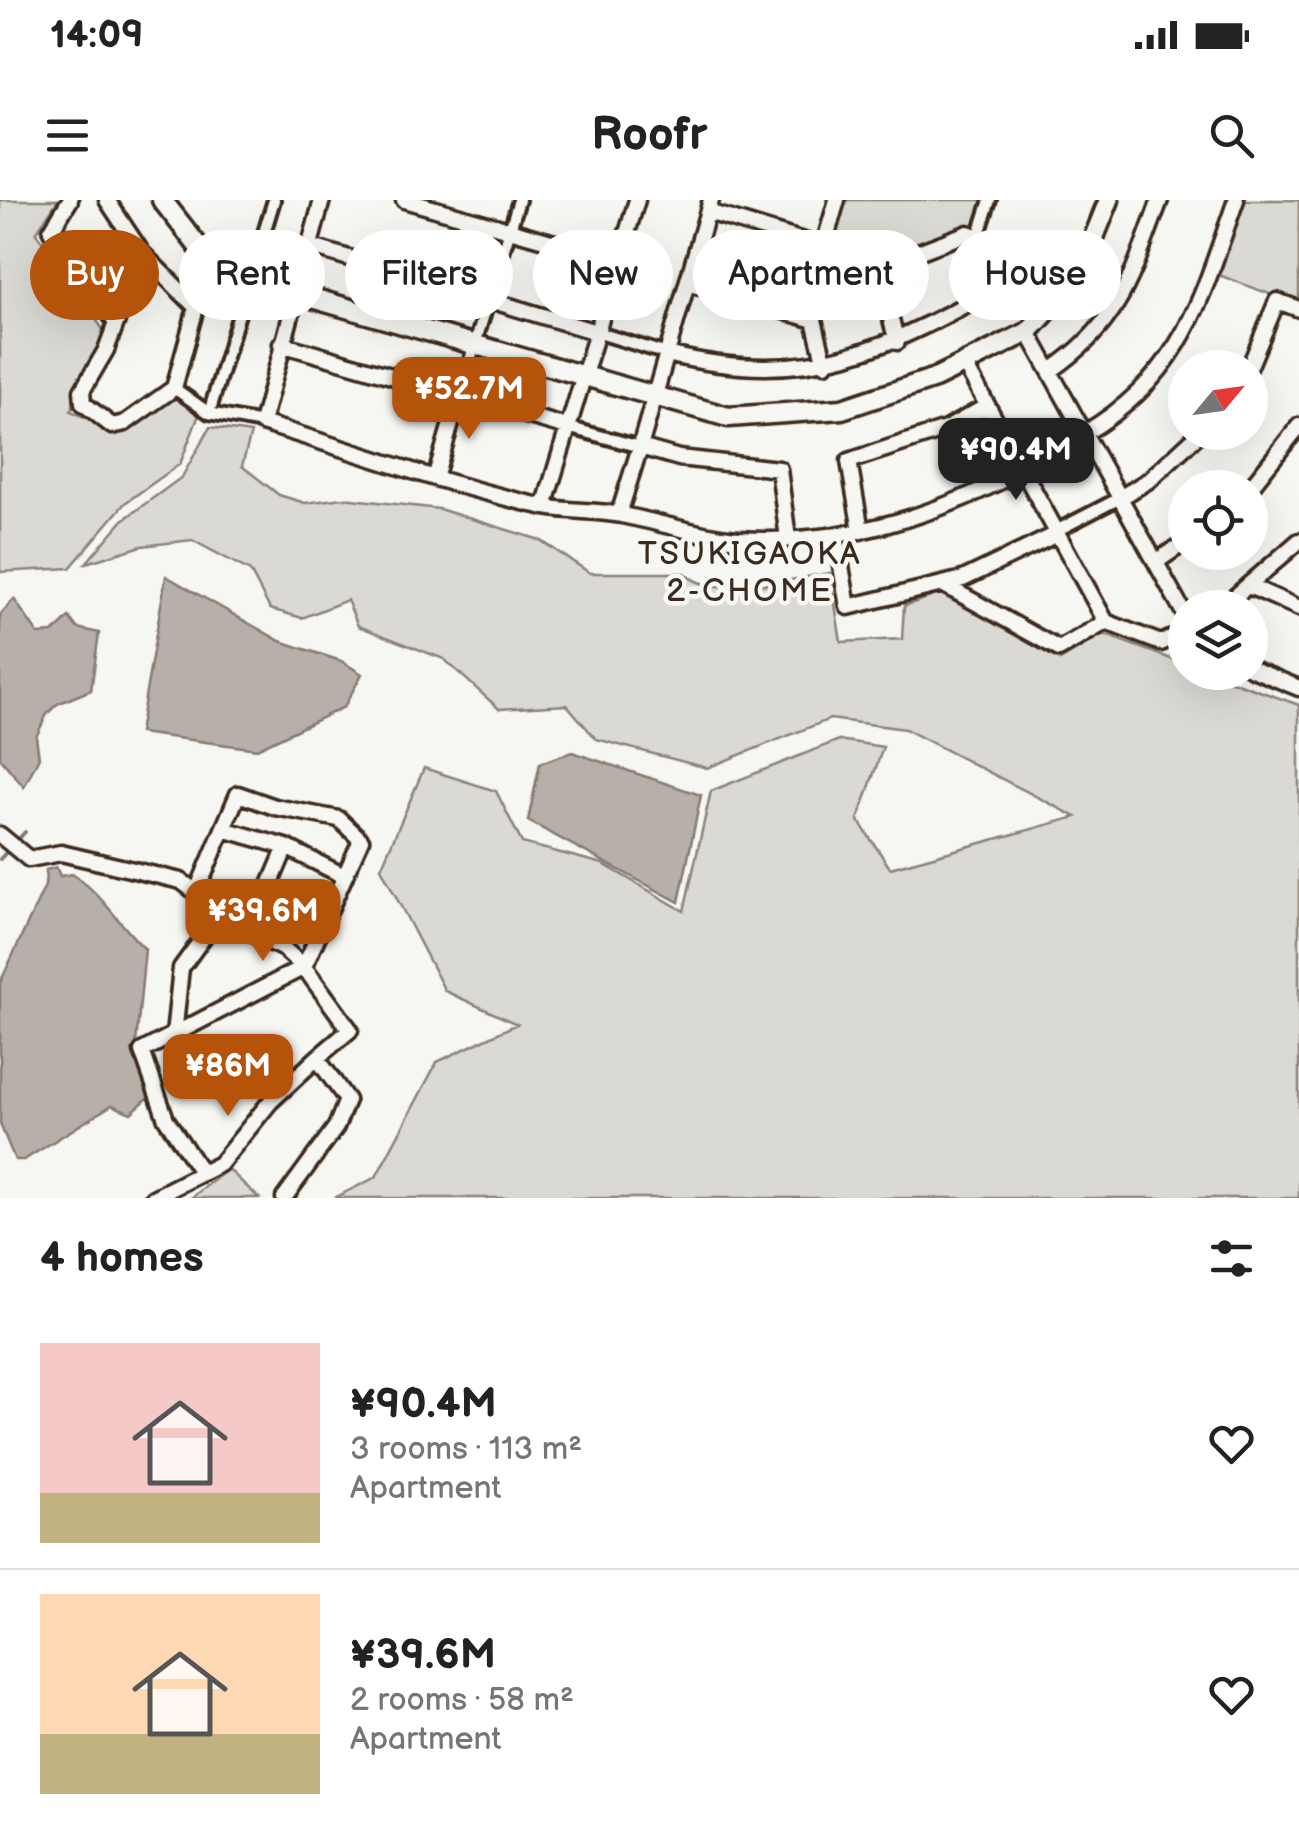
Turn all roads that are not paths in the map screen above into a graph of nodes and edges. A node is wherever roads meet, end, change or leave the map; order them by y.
1 (70, 200) edge
2 (107, 200) edge
3 (162, 200) edge
4 (274, 200) edge
5 (322, 200) edge
6 (404, 200) edge
7 (520, 200) edge
8 (637, 200) edge
9 (837, 200) edge
10 (990, 200) edge
11 (1109, 200) edge
12 (1160, 200) edge
13 (1236, 200) edge
14 (709, 206) edge
15 (127, 230) edge
16 (186, 230) edge
17 (265, 230) edge
18 (314, 230) edge
19 (503, 230) edge
20 (511, 230) edge
21 (628, 230) edge
22 (774, 230) edge
23 (828, 230) edge
24 (979, 230) edge
25 (1097, 230) edge
26 (159, 270) edge
27 (688, 283) junction
28 (179, 291) edge
29 (325, 303) edge
30 (513, 307) edge
31 (1299, 309) edge
32 (949, 314) edge
33 (117, 320) edge
34 (193, 320) edge
35 (237, 320) edge
36 (288, 320) edge
37 (482, 320) edge
38 (600, 320) edge
39 (891, 320) edge
40 (1039, 320) edge
41 (116, 323) junction
42 (596, 332) junction
43 (1028, 332) junction
44 (897, 342) junction
45 (281, 344) junction
46 (474, 346) junction
47 (1257, 350) edge
48 (667, 354) junction
49 (964, 363) junction
50 (824, 364) junction
51 (1050, 371) junction
52 (582, 377) junction
53 (174, 388) junction
54 (459, 396) junction
55 (654, 396) junction
56 (987, 406) junction
57 (209, 413) junction
58 (262, 424) junction
59 (1299, 426) edge
60 (567, 428) junction
61 (1084, 433) junction
62 (640, 447) junction
63 (1182, 450) edge
64 (1022, 470) junction
65 (1264, 470) edge
66 (436, 476) junction
67 (1120, 498) junction
68 (544, 507) junction
69 (619, 514) junction
70 (861, 532) junction
71 (1057, 533) junction
72 (836, 536) junction
73 (788, 539) junction
74 (1299, 541) edge
75 (1168, 554) edge
76 (1156, 562) junction
77 (944, 585) junction
78 (1248, 586) junction
79 (1172, 590) edge
80 (1243, 590) edge
81 (1299, 608) edge
82 (1106, 622) junction
83 (1168, 640) edge
84 (1268, 675) edge
85 (1299, 688) edge
86 (223, 828) junction
87 (0, 835) edge
88 (286, 847) junction
89 (344, 876) junction
90 (196, 893) junction
91 (221, 913) junction
92 (250, 932) junction
93 (304, 967) junction
94 (174, 1034) junction
95 (316, 1058) junction
96 (200, 1172) junction
97 (153, 1198) edge
98 (284, 1198) edge

1 - 41 street
2 - 15 street
3 - 16 street
4 - 17 street
5 - 18 street
6 - 19 street
7 - 20 street
8 - 21 street
9 - 23 street
10 - 24 street
11 - 25 street
12 - 51 street
13 - 61 street
14 - 22 street
14 - 27 street
26 - 28 street
27 - 48 street
27 - 50 street
29 - 46 street
30 - 42 street
31 - 47 street
32 - 44 street
33 - 41 street
34 - 53 street
35 - 57 street
36 - 45 street
37 - 46 street
38 - 42 street
39 - 44 street
40 - 43 street
41 - 53 street
42 - 48 street
42 - 52 street
43 - 49 street
43 - 51 street
44 - 50 street
45 - 54 street
45 - 58 street
46 - 52 street
46 - 54 street
48 - 50 street
48 - 55 street
49 - 55 street
49 - 56 street
51 - 61 street
52 - 55 street
52 - 60 street
53 - 57 street
54 - 60 street
54 - 66 street
55 - 62 street
56 - 64 street
56 - 70 street
57 - 58 street
58 - 66 street
59 - 65 street
60 - 62 street
60 - 68 street
61 - 67 street
62 - 69 street
62 - 73 street
63 - 67 street
64 - 70 street
64 - 71 street
66 - 68 street
67 - 71 street
67 - 76 street
68 - 69 street
69 - 73 street
70 - 72 street
71 - 77 street
71 - 82 street
72 - 73 street
72 - 77 street
74 - 78 street
75 - 76 street
76 - 79 street
77 - 82 street
78 - 80 street
78 - 81 street
82 - 83 street
84 - 85 street
86 - 88 street
86 - 89 street
86 - 90 street
87 - 90 street
88 - 89 street
88 - 92 street
89 - 93 street
90 - 91 street
91 - 92 street
91 - 94 street
92 - 93 street
93 - 94 street
93 - 95 street
94 - 96 street
95 - 96 street
95 - 98 street
96 - 97 street

